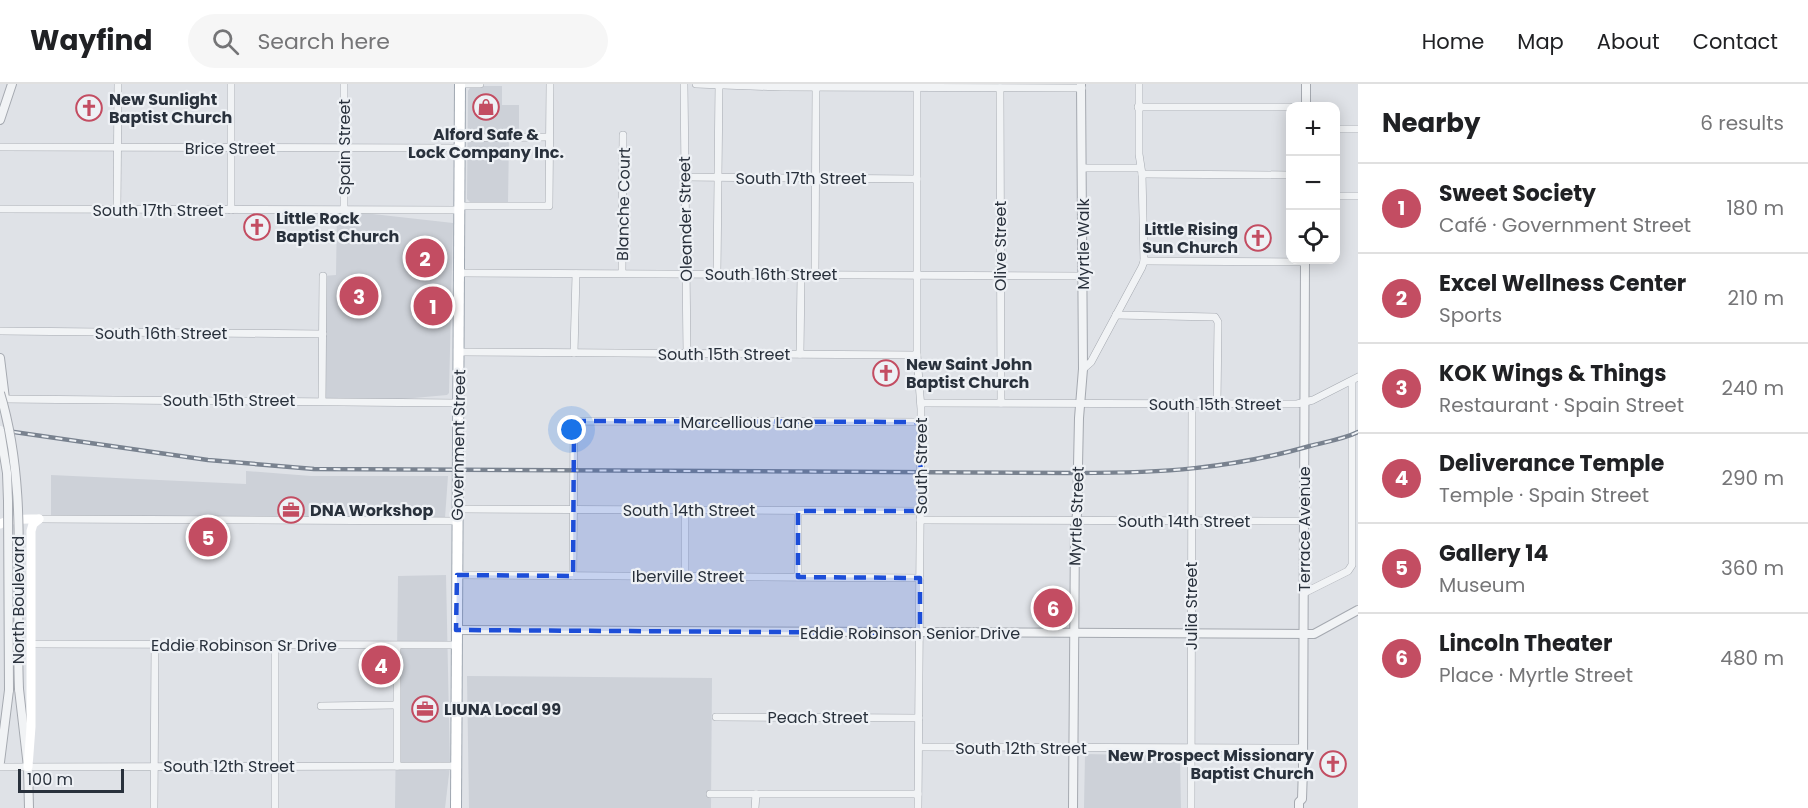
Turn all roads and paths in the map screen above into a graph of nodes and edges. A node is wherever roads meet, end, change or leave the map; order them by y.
1 (12, 84) edge
2 (118, 84) edge
3 (231, 84) edge
4 (344, 84) edge
5 (460, 84) edge
6 (480, 84) edge
7 (550, 84) edge
8 (684, 84) edge
9 (696, 84) edge
10 (719, 84) edge
11 (1139, 84) edge
12 (1306, 84) edge
13 (765, 85) edge
14 (776, 86) edge
15 (878, 86) edge
16 (979, 86) edge
17 (1081, 86) edge
18 (816, 87) junction
19 (917, 88) junction
20 (1000, 88) junction
21 (1306, 102) edge
22 (1138, 107) junction
23 (1286, 107) edge
24 (0, 120) edge
25 (1340, 129) edge
26 (1358, 129) edge
27 (623, 135) dead end
28 (549, 137) junction
29 (460, 143) junction
30 (0, 147) edge
31 (118, 147) junction
32 (230, 148) junction
33 (344, 148) junction
34 (1083, 168) junction
35 (1141, 171) junction
36 (1286, 175) edge
37 (684, 177) junction
38 (718, 178) junction
39 (815, 178) junction
40 (917, 178) junction
41 (1340, 196) edge
42 (1358, 196) edge
43 (460, 208) junction
44 (0, 209) edge
45 (117, 210) junction
46 (231, 210) junction
47 (344, 210) junction
48 (1144, 261) junction
49 (1286, 261) edge
50 (1305, 264) edge
51 (459, 273) junction
52 (622, 273) junction
53 (576, 274) junction
54 (686, 274) junction
55 (717, 274) junction
56 (801, 275) junction
57 (815, 275) junction
58 (917, 275) junction
59 (1000, 275) junction
60 (323, 276) dead end
61 (1082, 276) junction
62 (1116, 315) junction
63 (0, 331) edge
64 (323, 334) junction
65 (459, 352) junction
66 (574, 353) junction
67 (687, 354) junction
68 (800, 354) junction
69 (917, 356) junction
70 (0, 358) edge
71 (1083, 369) junction
72 (1355, 379) edge
73 (2, 397) edge
74 (322, 401) junction
75 (1304, 402) junction
76 (458, 403) junction
77 (921, 403) junction
78 (1001, 403) junction
79 (1080, 404) junction
80 (1217, 404) junction
81 (1192, 405) junction
82 (921, 422) junction
83 (0, 430) edge
84 (457, 509) junction
85 (573, 509) junction
86 (685, 510) junction
87 (798, 511) junction
88 (920, 511) junction
89 (39, 519) junction
90 (920, 520) junction
91 (457, 521) junction
92 (1076, 521) junction
93 (1191, 521) junction
94 (1304, 521) junction
95 (0, 524) edge
96 (457, 575) junction
97 (573, 576) junction
98 (686, 576) junction
99 (798, 577) junction
100 (920, 578) junction
101 (1304, 593) junction
102 (1358, 610) edge
103 (456, 630) junction
104 (920, 633) junction
105 (1074, 634) junction
106 (1191, 634) junction
107 (1304, 634) junction
108 (31, 644) junction
109 (155, 644) junction
110 (275, 645) junction
111 (456, 645) junction
112 (397, 646) junction
113 (396, 705) junction
114 (321, 706) dead end
115 (716, 717) dead end
116 (919, 718) junction
117 (919, 747) junction
118 (1073, 748) junction
119 (1191, 748) junction
120 (1303, 748) junction
121 (0, 764) edge
122 (275, 766) junction
123 (396, 766) junction
124 (457, 766) junction
125 (28, 767) junction
126 (154, 767) junction
127 (710, 794) dead end
128 (756, 794) junction
129 (918, 794) junction
130 (1301, 803) edge
131 (457, 807) edge
132 (29, 808) edge
133 (154, 808) edge
134 (275, 808) edge
135 (755, 808) edge
136 (918, 808) edge
137 (1073, 808) edge
138 (1191, 808) edge
139 (1306, 808) edge

1 - 24 street
2 - 31 street
3 - 32 street
4 - 33 street, Spain Street
5 - 6 street
5 - 29 main road, Government Street
7 - 28 street
8 - 37 street, Oleander Street
9 - 10 street
10 - 13 street
10 - 38 street
11 - 22 street
12 - 21 street
13 - 14 street
14 - 18 street
15 - 18 street
15 - 19 street
16 - 19 street
16 - 20 street
17 - 20 street
17 - 34 street, Myrtle Walk
18 - 39 street
19 - 40 street, South Street
20 - 59 street, Olive Street
22 - 23 street
22 - 35 street
25 - 26 street
27 - 52 street, Blanche Court
28 - 29 street, Brice Street
28 - 43 street, South 17th Street
29 - 33 street, Brice Street
29 - 43 main road, Government Street
30 - 31 street, Brice Street
31 - 32 street, Brice Street
31 - 45 street
32 - 33 street, Brice Street
32 - 46 street
33 - 47 street, Spain Street
34 - 35 street
34 - 61 street, Myrtle Walk
35 - 36 street
35 - 48 street
37 - 38 street, South 17th Street
37 - 54 street, Oleander Street
38 - 39 street, South 17th Street
38 - 55 street
39 - 40 street, South 17th Street
39 - 57 street
40 - 58 street, South Street
41 - 42 street
43 - 47 street, South 17th Street
43 - 51 main road, Government Street
44 - 45 street, South 17th Street
45 - 46 street, South 17th Street
46 - 47 street, South 17th Street
48 - 49 street
48 - 62 street
50 - 75 street, Terrace Avenue
51 - 53 street, South 16th Street
51 - 65 main road, Government Street
52 - 53 street, South 16th Street
52 - 54 street, South 16th Street
53 - 66 street
54 - 55 street, South 16th Street
54 - 67 street, Oleander Street
55 - 56 street, South 16th Street
56 - 57 street, South 16th Street
56 - 68 street
57 - 58 street, South 16th Street
58 - 59 street, South 16th Street
58 - 69 street, South Street
59 - 61 street, South 16th Street
59 - 78 street, Olive Street
60 - 64 street
61 - 71 street, Myrtle Walk
62 - 71 street
62 - 80 street
63 - 64 street, South 16th Street
64 - 74 street
65 - 66 street, South 15th Street
65 - 76 main road, Government Street
66 - 67 street, South 15th Street
67 - 68 street, South 15th Street
68 - 69 street, South 15th Street
69 - 77 street, South Street
70 - 73 street, North Boulevard
71 - 79 street, Myrtle Walk
72 - 75 street, South 15th Street
72 - 101 street
73 - 74 street, South 15th Street
73 - 125 street, North Boulevard, bridge
74 - 76 street, South 15th Street
75 - 80 street, South 15th Street
75 - 94 street, Terrace Avenue
76 - 84 main road, Government Street
77 - 78 street, South 15th Street
77 - 82 street, South Street
78 - 79 street, South 15th Street
79 - 81 street, South 15th Street
79 - 92 street, Myrtle Street
80 - 81 street, South 15th Street
81 - 93 street, Julia Street
82 - 85 street, Marcellious Lane
82 - 88 street, South Street
83 - 121 street, North Boulevard, bridge
84 - 85 street, South 14th Street
84 - 91 main road, Government Street
85 - 86 street, South 14th Street
85 - 97 street
86 - 87 street, South 14th Street
86 - 98 street
87 - 88 street, South 14th Street
87 - 99 street
88 - 90 street, South Street
89 - 91 street
89 - 95 main road
89 - 108 main road
90 - 92 street, South 14th Street
90 - 100 street, South Street
91 - 96 main road, Government Street
92 - 93 street, South 14th Street
92 - 105 street, Myrtle Street
93 - 94 street, South 14th Street
93 - 106 street, Julia Street
94 - 101 street, Terrace Avenue
96 - 97 street, Iberville Street
96 - 103 main road, Government Street
97 - 98 street, Iberville Street
98 - 99 street, Iberville Street
99 - 100 street, Iberville Street
100 - 104 street, South Street
101 - 107 street, Terrace Avenue
102 - 107 street, Eddie Robinson Senior Drive
103 - 104 street, Eddie Robinson Senior Drive
103 - 111 main road, Government Street
104 - 105 street, Eddie Robinson Senior Drive
104 - 116 street, South Street
105 - 106 street, Eddie Robinson Senior Drive
105 - 118 street, Myrtle Street
106 - 107 street, Eddie Robinson Senior Drive
106 - 119 street, Julia Street
107 - 120 street, Terrace Avenue
108 - 109 street, Eddie Robinson Sr Drive
108 - 125 main road
109 - 110 street, Eddie Robinson Sr Drive
109 - 126 street
110 - 112 street, Eddie Robinson Sr Drive
110 - 122 street
111 - 112 street, Eddie Robinson Sr Drive
111 - 124 main road, Government Street
112 - 113 street
113 - 114 street
113 - 123 street
115 - 116 street, Peach Street
116 - 117 street, South Street
117 - 118 street, South 12th Street
117 - 129 street, South Street
118 - 119 street, South 12th Street
118 - 137 street, Myrtle Street
119 - 120 street, South 12th Street
119 - 138 street, Julia Street
120 - 130 street, Terrace Avenue
121 - 125 street, South 12th Street
122 - 123 street, South 12th Street
122 - 126 street, South 12th Street
122 - 134 street
123 - 124 street, South 12th Street
124 - 131 main road, Government Street
125 - 126 street, South 12th Street
125 - 132 street, North Boulevard
126 - 133 street
127 - 128 street
128 - 129 street
128 - 135 street
129 - 136 street, South Street
130 - 139 street, Terrace Avenue

